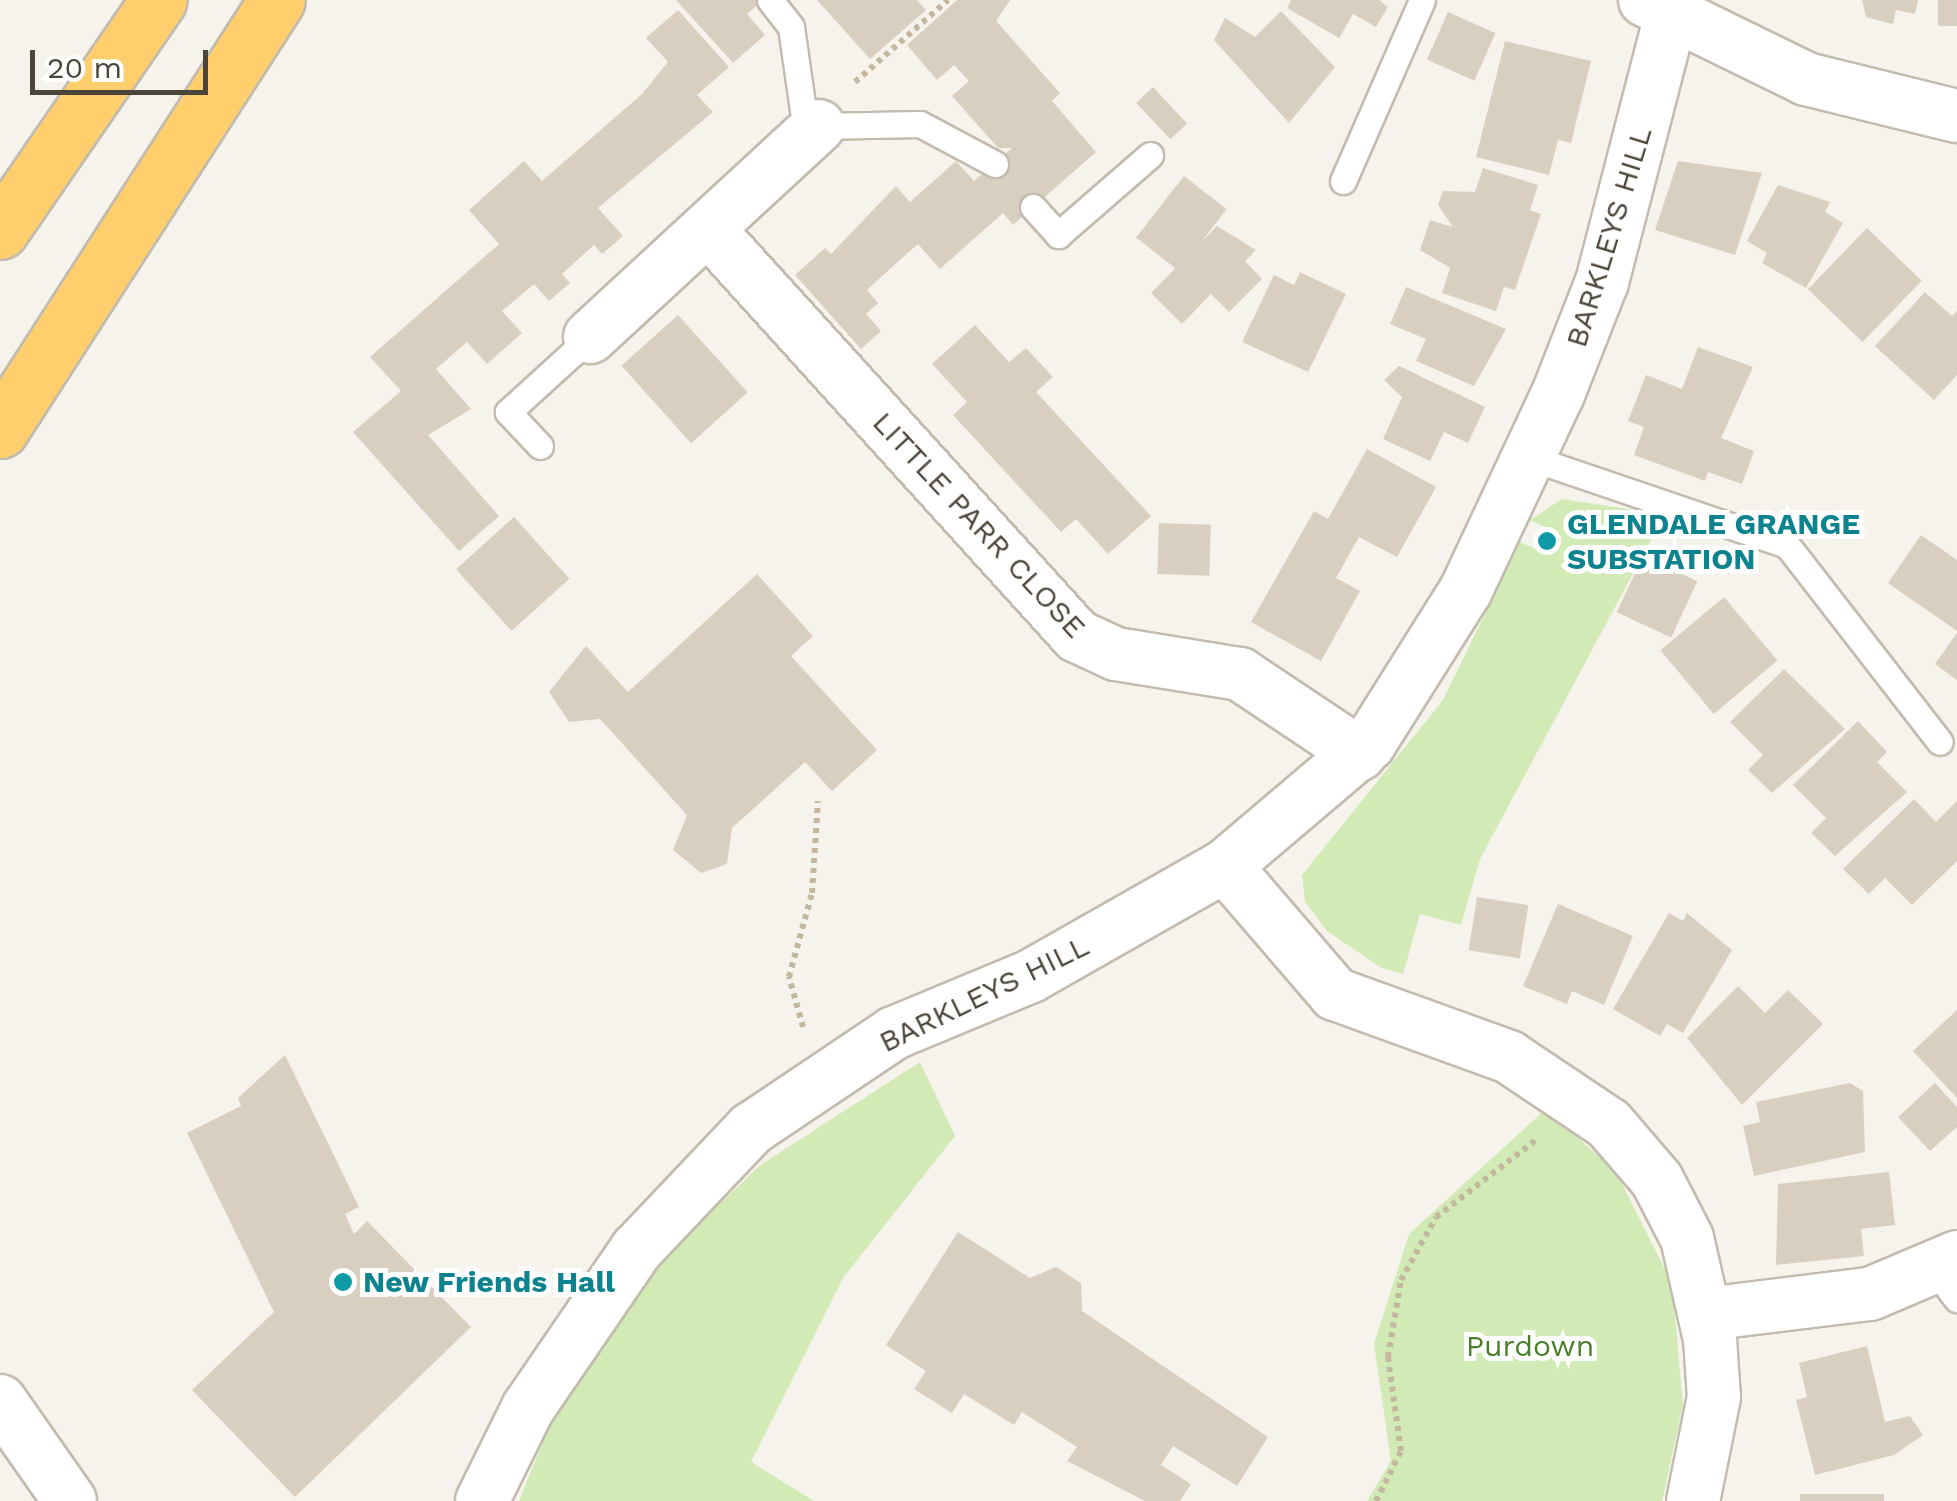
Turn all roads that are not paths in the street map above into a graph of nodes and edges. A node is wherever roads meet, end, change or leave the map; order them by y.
1 (159, 0) edge
2 (277, 0) edge
3 (770, 0) edge
4 (1422, 0) edge
5 (1687, 11) edge
6 (1957, 116) edge
7 (816, 123) junction
8 (1150, 155) dead end
9 (994, 164) dead end
10 (1344, 181) dead end
11 (1033, 207) dead end
12 (708, 228) junction
13 (0, 231) edge
14 (590, 337) joint
15 (0, 430) edge
16 (540, 446) dead end
17 (1531, 458) junction
18 (1940, 742) dead end
19 (1360, 754) junction
20 (1226, 866) junction
21 (1949, 1275) edge
22 (1706, 1314) junction
23 (0, 1402) edge
24 (70, 1501) edge
25 (482, 1501) edge
26 (1693, 1501) edge

1 - 13 highway
2 - 15 highway
3 - 7 lane
4 - 10 lane
5 - 6 street, BARKLEYS HILL
5 - 17 street, BARKLEYS HILL
7 - 9 lane
7 - 12 street
8 - 11 lane
12 - 14 street
12 - 19 street, LITTLE PARR CLOSE
14 - 16 lane
17 - 18 lane
17 - 19 street, BARKLEYS HILL
19 - 20 street, BARKLEYS HILL
20 - 22 street
20 - 25 street, BARKLEYS HILL
21 - 22 street
22 - 26 street
23 - 24 street

